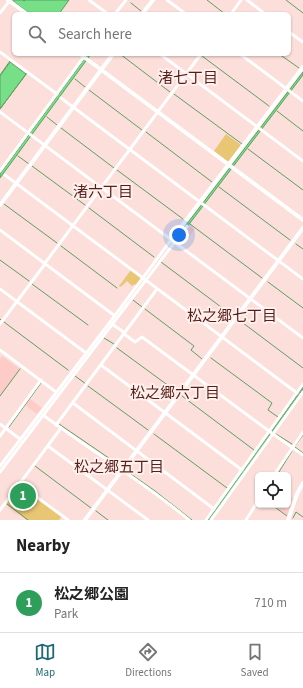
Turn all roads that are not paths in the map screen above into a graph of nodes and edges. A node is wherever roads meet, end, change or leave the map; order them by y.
1 (9, 0) edge
2 (89, 0) edge
3 (126, 0) edge
4 (153, 0) edge
5 (167, 0) edge
6 (241, 0) edge
7 (247, 0) edge
8 (24, 12) edge
9 (105, 12) edge
10 (117, 12) edge
11 (144, 12) edge
12 (183, 12) edge
13 (232, 12) edge
14 (262, 12) edge
15 (0, 13) edge
16 (291, 33) edge
17 (303, 42) edge
18 (0, 52) edge
19 (84, 56) edge
20 (112, 56) edge
21 (163, 56) edge
22 (200, 56) edge
23 (243, 56) edge
24 (303, 67) edge
25 (101, 70) junction
26 (187, 74) junction
27 (288, 90) junction
28 (57, 94) junction
29 (61, 98) dead end
30 (303, 101) edge
31 (73, 108) junction
32 (0, 112) edge
33 (158, 112) junction
34 (259, 128) junction
35 (28, 133) junction
36 (45, 146) junction
37 (130, 150) junction
38 (303, 161) edge
39 (230, 166) junction
40 (0, 170) edge
41 (5, 175) dead end
42 (16, 183) junction
43 (102, 188) junction
44 (202, 203) junction
45 (0, 205) edge
46 (303, 220) edge
47 (74, 225) junction
48 (187, 226) dead end
49 (303, 228) edge
50 (0, 230) edge
51 (173, 241) junction
52 (278, 261) junction
53 (45, 264) junction
54 (303, 279) edge
55 (144, 280) junction
56 (0, 289) edge
57 (157, 289) junction
58 (250, 299) junction
59 (16, 302) junction
60 (115, 316) junction
61 (111, 323) junction
62 (0, 324) edge
63 (124, 334) junction
64 (221, 337) junction
65 (303, 338) edge
66 (2, 351) edge
67 (86, 353) junction
68 (0, 357) edge
69 (101, 365) junction
70 (193, 375) junction
71 (41, 380) junction
72 (303, 384) edge
73 (56, 392) junction
74 (303, 392) edge
75 (297, 393) junction
76 (302, 397) edge
77 (73, 403) junction
78 (164, 413) junction
79 (42, 414) junction
80 (0, 424) edge
81 (56, 425) junction
82 (6, 428) junction
83 (61, 428) junction
84 (269, 431) junction
85 (303, 432) edge
86 (273, 434) junction
87 (0, 436) edge
88 (20, 439) junction
89 (48, 446) junction
90 (292, 447) junction
91 (137, 451) junction
92 (303, 455) edge
93 (0, 466) edge
94 (122, 470) junction
95 (242, 470) junction
96 (0, 472) edge
97 (276, 472) edge
98 (303, 483) edge
99 (19, 484) junction
100 (107, 490) junction
101 (255, 506) edge
102 (214, 509) junction
103 (0, 510) edge
104 (68, 520) edge
105 (85, 520) edge
106 (148, 520) edge
107 (189, 520) edge
108 (206, 520) edge
109 (211, 520) edge
110 (246, 520) edge
111 (288, 520) edge

1 - 8 street
1 - 15 street
2 - 9 street
3 - 10 street
4 - 11 street
5 - 12 street
6 - 13 street
7 - 14 street
16 - 17 street
18 - 28 street
19 - 25 street
19 - 28 street
20 - 25 street
21 - 26 street
22 - 26 street
23 - 27 street
24 - 27 street
25 - 31 street
25 - 33 street
26 - 33 street
26 - 34 street
27 - 30 street
27 - 34 street
28 - 35 street
29 - 31 street
31 - 36 street
31 - 37 street
32 - 35 street
33 - 37 street
33 - 39 street
34 - 38 street
34 - 39 street
35 - 36 street
35 - 40 street
36 - 42 street
36 - 43 street
37 - 43 street
37 - 44 street
39 - 44 street
39 - 46 street
41 - 42 street
42 - 45 street
42 - 47 street
43 - 47 street
43 - 51 street
44 - 51 street
44 - 52 street
47 - 53 street
47 - 55 street
48 - 51 street
49 - 52 street
50 - 53 street
51 - 55 street
51 - 58 street
52 - 54 street
52 - 58 street
53 - 59 street
53 - 60 street
55 - 57 street
55 - 60 street
55 - 61 street
56 - 59 street
57 - 63 street
57 - 64 street
58 - 64 street
58 - 65 street
59 - 62 street
59 - 67 street
60 - 61 street
61 - 63 street
61 - 67 street
61 - 79 street
63 - 69 street
63 - 70 street
64 - 70 street
64 - 75 street
66 - 68 street
66 - 71 street
67 - 73 street
69 - 77 street
69 - 78 street
70 - 78 street
70 - 84 street
71 - 73 street
71 - 82 street
72 - 75 street
73 - 79 street
74 - 76 street
75 - 76 street
75 - 84 street
76 - 86 street
77 - 81 street
77 - 91 street
78 - 91 street
78 - 95 street
79 - 81 street
79 - 88 street
79 - 96 street
80 - 82 street
81 - 83 street
82 - 87 street
82 - 88 street
83 - 89 street
83 - 94 street
84 - 86 street
84 - 95 street
85 - 90 street
86 - 90 street
86 - 109 street
88 - 93 street
89 - 99 street
89 - 100 street
90 - 92 street
90 - 97 street
91 - 94 street
91 - 102 street
94 - 100 street
94 - 107 street
95 - 102 street
98 - 111 street
99 - 103 street
99 - 104 street
100 - 105 street
100 - 106 street
101 - 110 street
102 - 108 street

